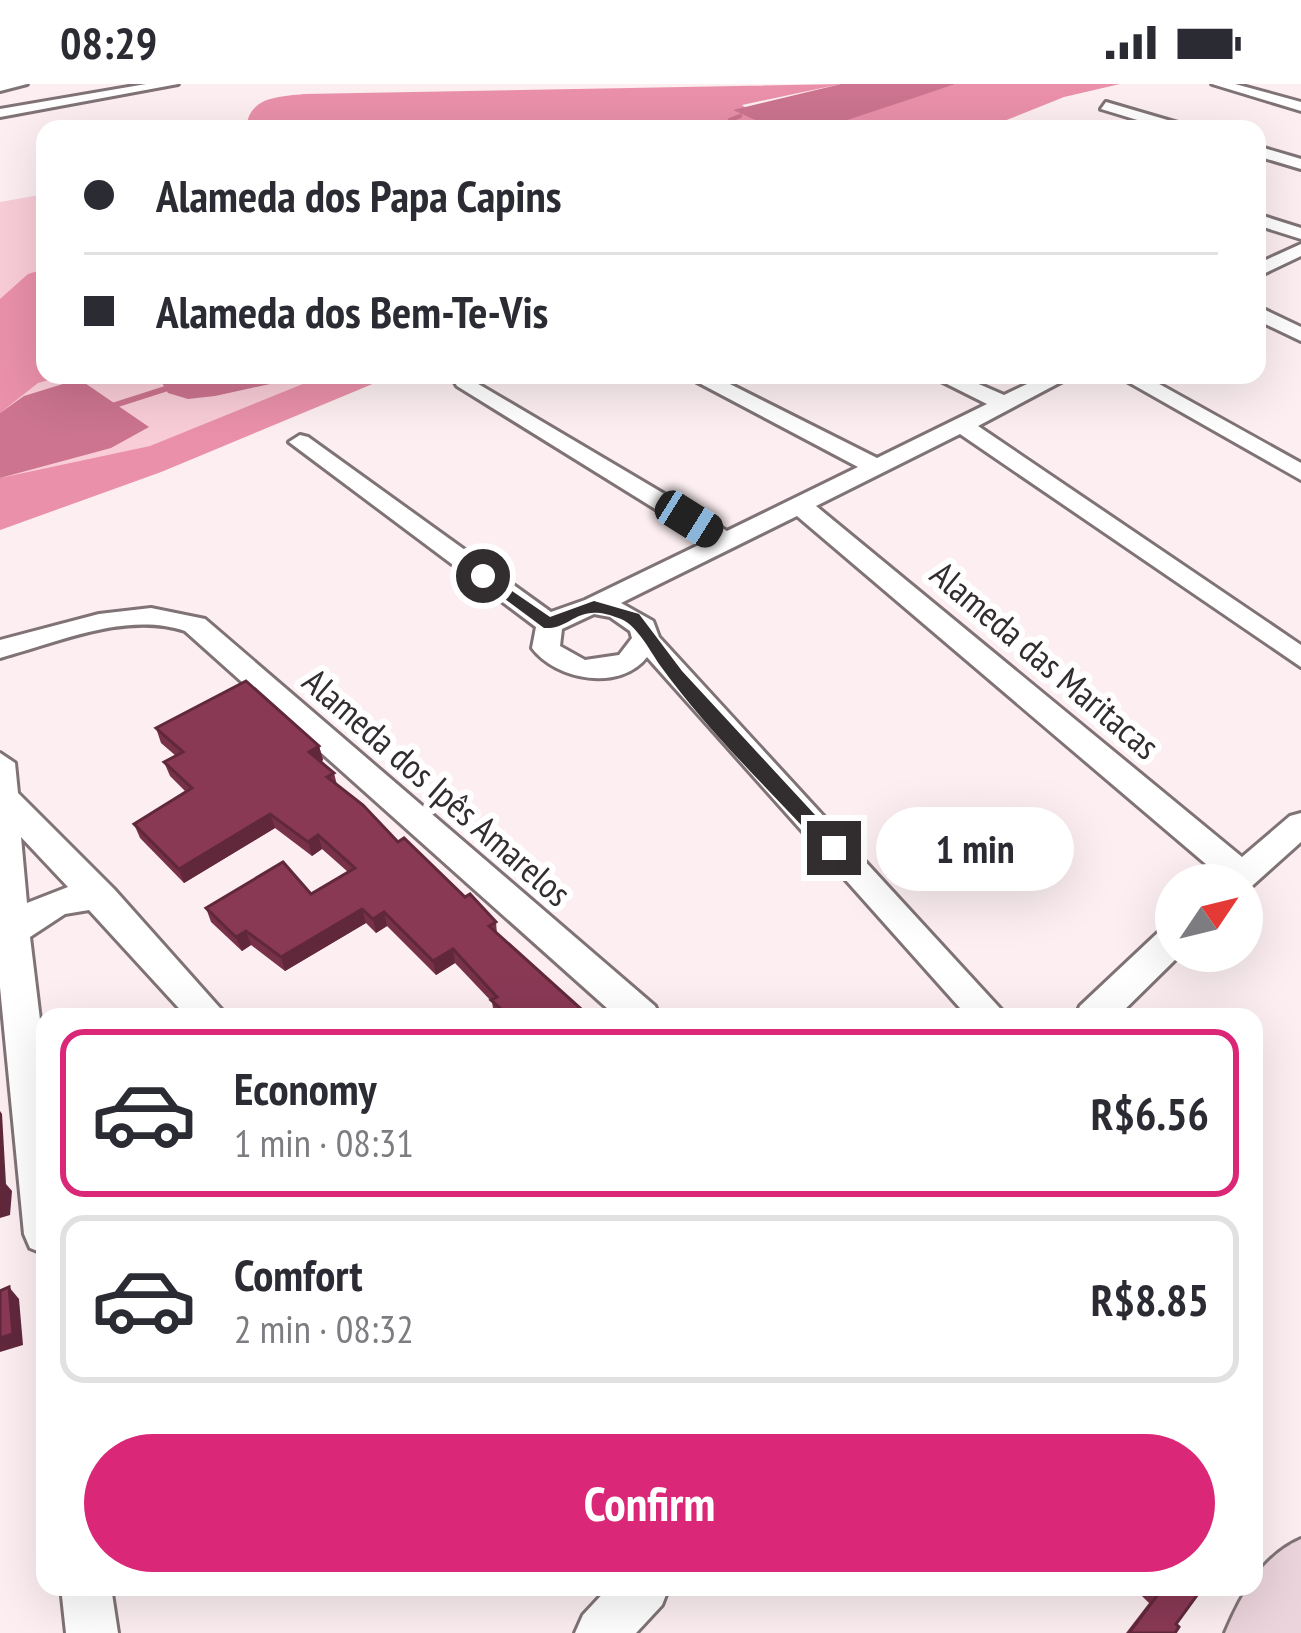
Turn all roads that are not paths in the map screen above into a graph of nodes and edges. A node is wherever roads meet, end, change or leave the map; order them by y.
1 (20, 84) edge
2 (171, 84) edge
3 (1219, 84) edge
4 (0, 87) edge
5 (1106, 106) dead end
6 (1301, 107) edge
7 (0, 116) edge
8 (1153, 120) edge
9 (1266, 154) edge
10 (1301, 164) edge
11 (1266, 222) edge
12 (1301, 234) edge
13 (1301, 249) edge
14 (1266, 266) edge
15 (1266, 317) edge
16 (1301, 335) edge
17 (470, 384) edge
18 (713, 384) edge
19 (960, 384) edge
20 (1038, 384) edge
21 (1143, 384) edge
22 (1001, 402) junction
23 (959, 423) junction
24 (300, 442) dead end
25 (874, 466) junction
26 (1301, 473) edge
27 (799, 505) junction
28 (727, 542) junction
29 (652, 578) junction
30 (594, 606) junction
31 (550, 625) junction
32 (640, 628) junction
33 (0, 649) edge
34 (1301, 658) edge
35 (1, 780) edge
36 (1301, 824) edge
37 (1217, 864) edge
38 (1255, 864) edge
39 (102, 898) junction
40 (12, 932) junction
41 (1155, 958) edge
42 (202, 1008) edge
43 (632, 1008) edge
44 (982, 1008) edge
45 (1102, 1008) edge
46 (36, 1152) edge
47 (1301, 1576) edge
48 (87, 1596) edge
49 (636, 1596) edge
50 (92, 1633) edge
51 (601, 1633) edge
52 (1263, 1633) edge

1 - 4 street
2 - 7 street
3 - 6 street
5 - 8 street
9 - 10 street
11 - 12 street
13 - 14 street
15 - 16 street
17 - 28 street
18 - 25 street
19 - 22 street
20 - 22 street
21 - 26 street
22 - 23 street
23 - 25 street
23 - 34 street
24 - 31 street
25 - 27 street
27 - 28 street
27 - 37 street, Alameda das Maritacas
28 - 29 street
29 - 30 street
29 - 32 street
30 - 31 street
30 - 32 street
31 - 32 street
32 - 44 street
33 - 43 street, Alameda dos Ipês Amarelos
35 - 39 street
35 - 40 street
36 - 38 street
39 - 40 street
39 - 42 street
40 - 46 street
41 - 45 street
47 - 52 main road
48 - 50 street
49 - 51 street

